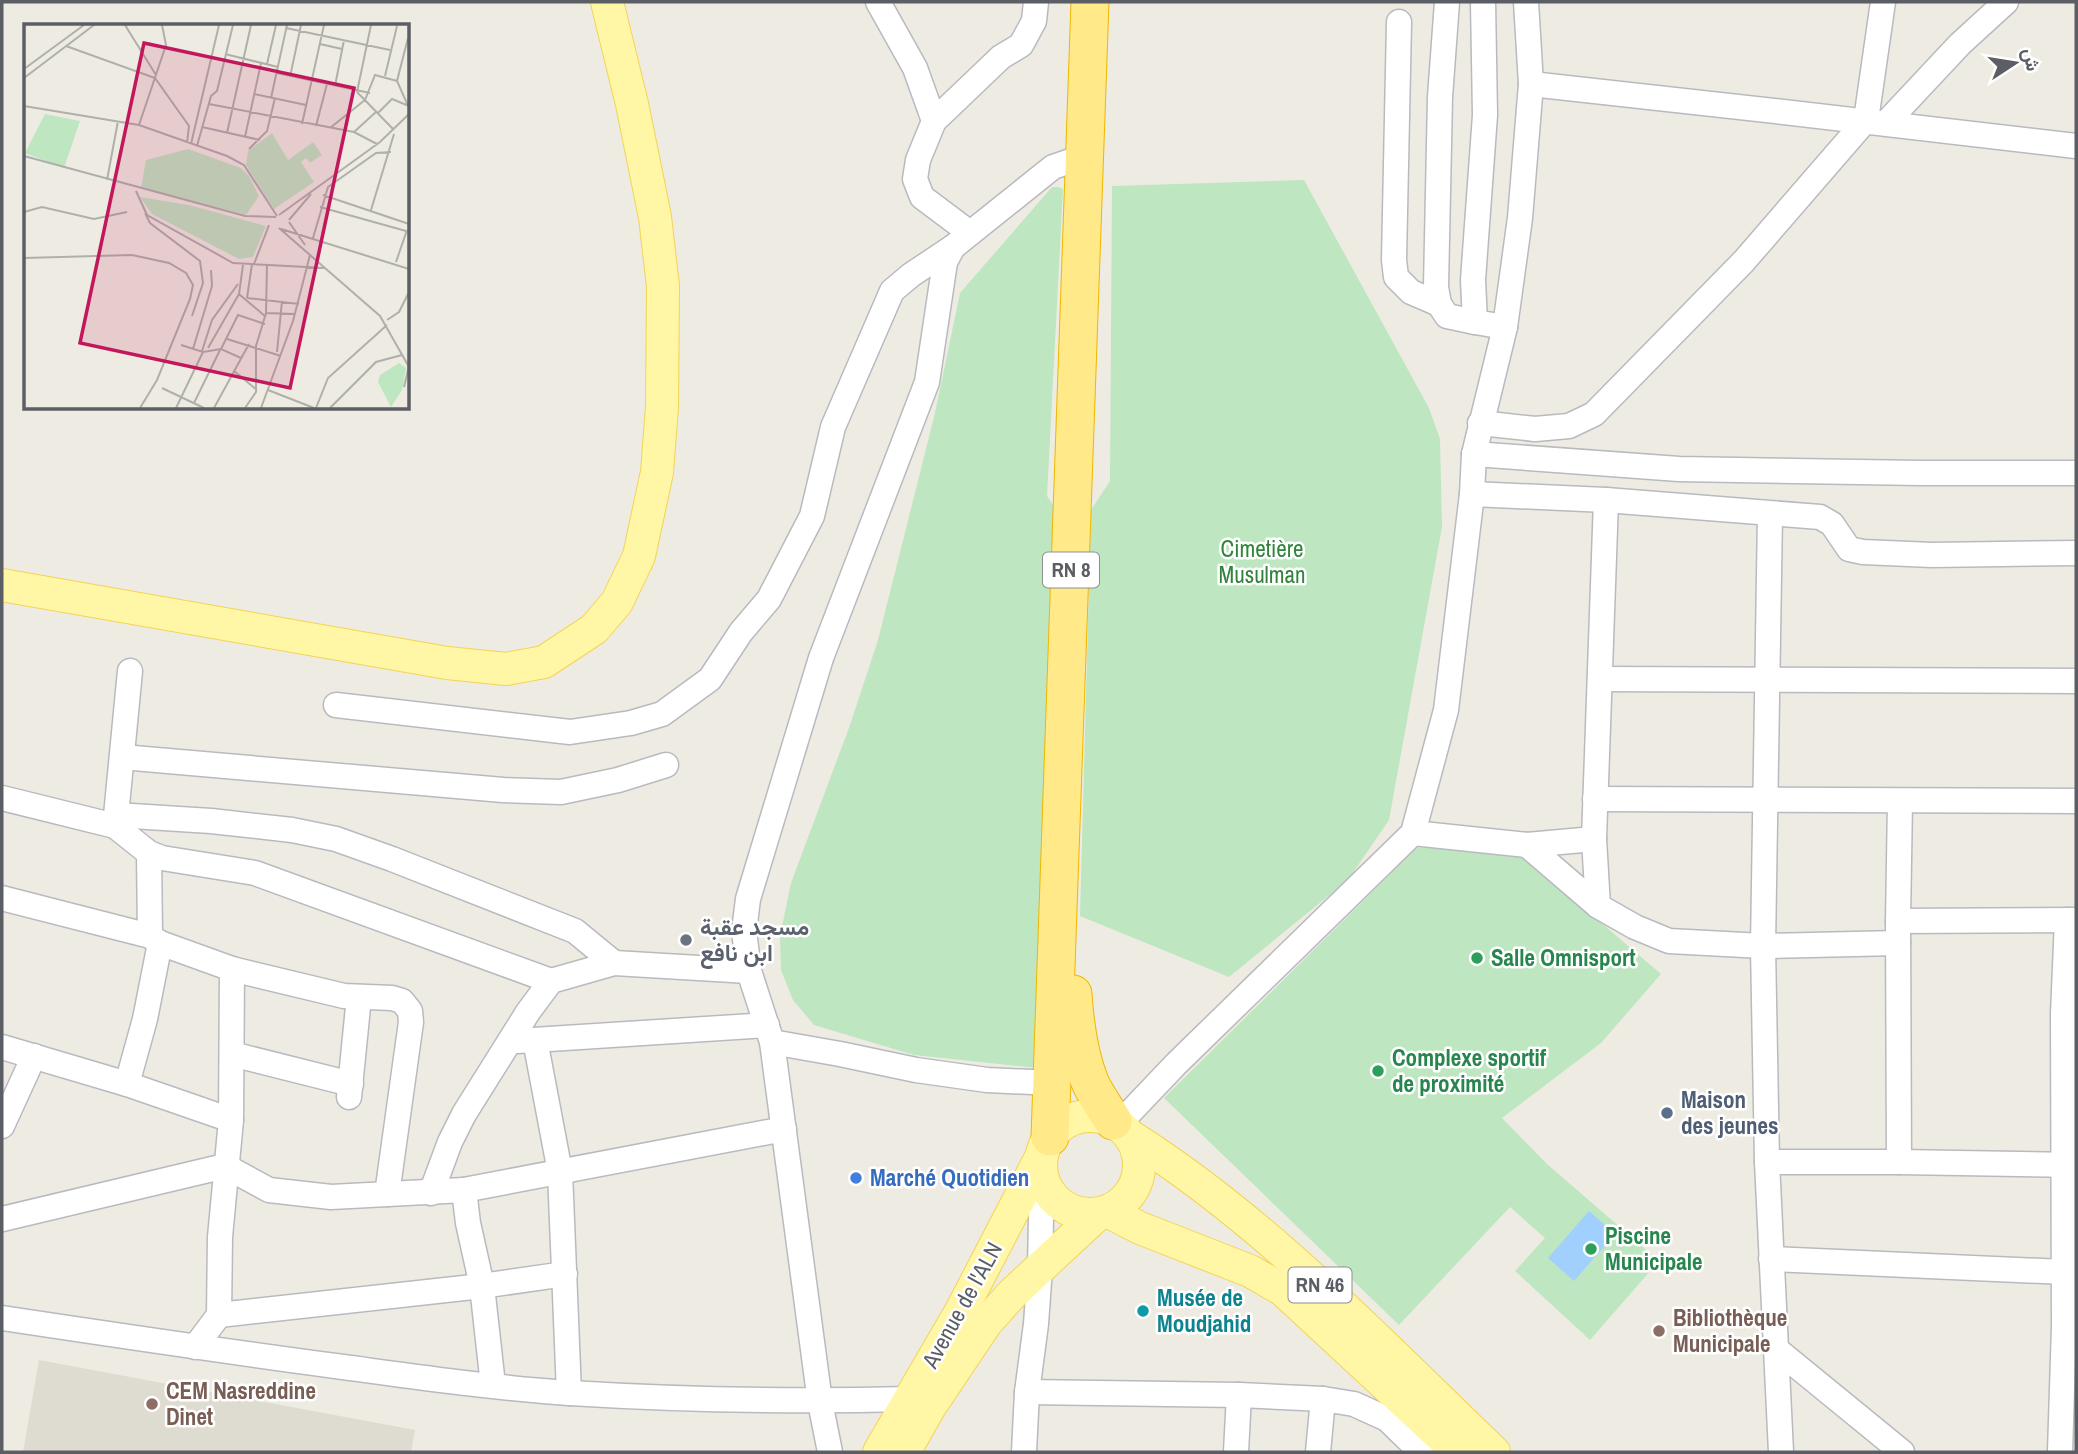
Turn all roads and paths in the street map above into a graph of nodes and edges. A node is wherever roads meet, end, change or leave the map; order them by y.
1 (607, 2) edge
2 (878, 2) edge
3 (1036, 2) edge
4 (1090, 2) edge
5 (1106, 2) edge
6 (1447, 2) edge
7 (1483, 2) edge
8 (1526, 2) edge
9 (1883, 2) edge
10 (2006, 2) edge
11 (1399, 22) dead end
12 (1531, 84) junction
13 (934, 121) junction
14 (1876, 122) junction
15 (2076, 146) edge
16 (1085, 156) junction
17 (961, 240) junction
18 (1439, 304) junction
19 (1475, 322) junction
20 (1505, 327) junction
21 (1480, 424) junction
22 (1474, 454) junction
23 (2076, 473) edge
24 (1472, 494) junction
25 (1606, 500) junction
26 (1770, 514) junction
27 (2076, 553) edge
28 (2, 585) edge
29 (131, 671) dead end
30 (1600, 678) junction
31 (1766, 678) junction
32 (2076, 681) edge
33 (336, 705) dead end
34 (122, 757) junction
35 (666, 765) dead end
36 (2, 799) edge
37 (1595, 799) junction
38 (1900, 800) junction
39 (1765, 801) junction
40 (2076, 801) edge
41 (116, 820) junction
42 (1413, 833) junction
43 (1594, 839) junction
44 (1527, 845) junction
45 (149, 853) junction
46 (2, 898) edge
47 (1598, 906) junction
48 (2071, 920) edge
49 (1898, 932) junction
50 (155, 939) junction
51 (1763, 946) junction
52 (614, 963) junction
53 (232, 969) junction
54 (749, 971) junction
55 (551, 981) junction
56 (359, 997) junction
57 (2070, 1014) edge
58 (769, 1034) junction
59 (535, 1040) junction
60 (510, 1042) junction
61 (2, 1047) edge
62 (232, 1054) junction
63 (34, 1056) junction
64 (1052, 1083) junction
65 (127, 1084) junction
66 (231, 1120) junction
67 (2, 1126) edge
68 (1121, 1127) junction
69 (784, 1129) junction
70 (1045, 1153) junction
71 (1899, 1162) junction
72 (1767, 1163) junction
73 (2070, 1165) edge
74 (225, 1166) junction
75 (560, 1172) junction
76 (464, 1190) junction
77 (431, 1193) junction
78 (387, 1194) junction
79 (1103, 1212) junction
80 (2, 1219) edge
81 (1771, 1259) junction
82 (1040, 1268) junction
83 (2064, 1272) junction
84 (565, 1274) junction
85 (482, 1286) junction
86 (219, 1315) junction
87 (2, 1318) edge
88 (2070, 1326) edge
89 (195, 1347) junction
90 (1776, 1349) junction
91 (494, 1385) junction
92 (1027, 1392) junction
93 (569, 1393) junction
94 (1239, 1395) junction
95 (1323, 1399) junction
96 (820, 1402) junction
97 (919, 1404) junction
98 (830, 1452) edge
99 (879, 1452) edge
100 (904, 1452) edge
101 (1024, 1452) edge
102 (1236, 1452) edge
103 (1318, 1452) edge
104 (1421, 1452) edge
105 (1458, 1452) edge
106 (1494, 1452) edge
107 (1781, 1452) edge
108 (1902, 1452) edge
109 (2060, 1452) edge

1 - 28 main road
2 - 13 street
3 - 13 street
4 - 16 highway, RN 8
5 - 68 highway, RN 8
6 - 18 street
7 - 19 street
8 - 12 street
9 - 14 street
10 - 14 street
11 - 18 street
12 - 14 street
12 - 20 street
13 - 17 street
14 - 15 street
14 - 21 street
16 - 17 street
16 - 64 highway, RN 8
17 - 33 street
17 - 54 street
18 - 19 street
19 - 20 street
20 - 21 street
21 - 22 street
22 - 23 street
22 - 24 street
24 - 25 street
24 - 42 street
25 - 26 street
25 - 30 street
26 - 27 street
26 - 31 street
29 - 34 street
30 - 31 street
30 - 37 street
31 - 32 street
31 - 39 street
34 - 35 street
34 - 41 street
36 - 41 street
37 - 39 street
37 - 43 street
38 - 39 street
38 - 40 street
38 - 49 street
39 - 51 street
41 - 45 street
41 - 52 street
42 - 44 street
42 - 68 street
43 - 44 street
43 - 47 street
44 - 47 street
45 - 50 street
45 - 55 street
46 - 50 street
47 - 51 street
48 - 49 street
48 - 57 street
49 - 51 street
49 - 71 street
50 - 53 street
50 - 65 street
51 - 72 street
52 - 54 street
52 - 55 street
53 - 56 street
53 - 62 street
54 - 58 street
55 - 60 street
56 - 62 street
56 - 78 street
57 - 73 street
58 - 59 street
58 - 64 street
58 - 69 street
59 - 60 street
59 - 75 street
60 - 77 street
61 - 63 street
62 - 66 street
63 - 65 street
63 - 67 street
64 - 70 highway, RN 8
65 - 66 street
66 - 74 street
68 - 70 main road
68 - 79 main road
68 - 106 main road, RN 46
69 - 75 street
69 - 96 street
70 - 79 main road
70 - 82 street
70 - 97 main road, Avenue de l'ALN
71 - 72 street
71 - 73 street
72 - 81 street
73 - 83 street
74 - 78 street
74 - 80 street
74 - 86 street
75 - 76 street
75 - 84 street
76 - 77 street
76 - 85 street
77 - 78 street
79 - 82 main road, Avenue de l'ALN
79 - 105 main road, RN 46
81 - 83 street
81 - 90 street
82 - 92 street
82 - 97 main road, Avenue de l'ALN
83 - 88 street
84 - 85 street
84 - 93 street
85 - 86 street
85 - 91 street
86 - 89 street
87 - 89 street
88 - 109 street
89 - 91 street
90 - 107 street
90 - 108 street
91 - 93 street
92 - 94 street
92 - 101 street
93 - 96 street
94 - 95 street
94 - 102 street
95 - 103 street
95 - 104 street
96 - 97 street
96 - 98 street
97 - 99 main road, Avenue de l'ALN
97 - 100 main road, Avenue de l'ALN

